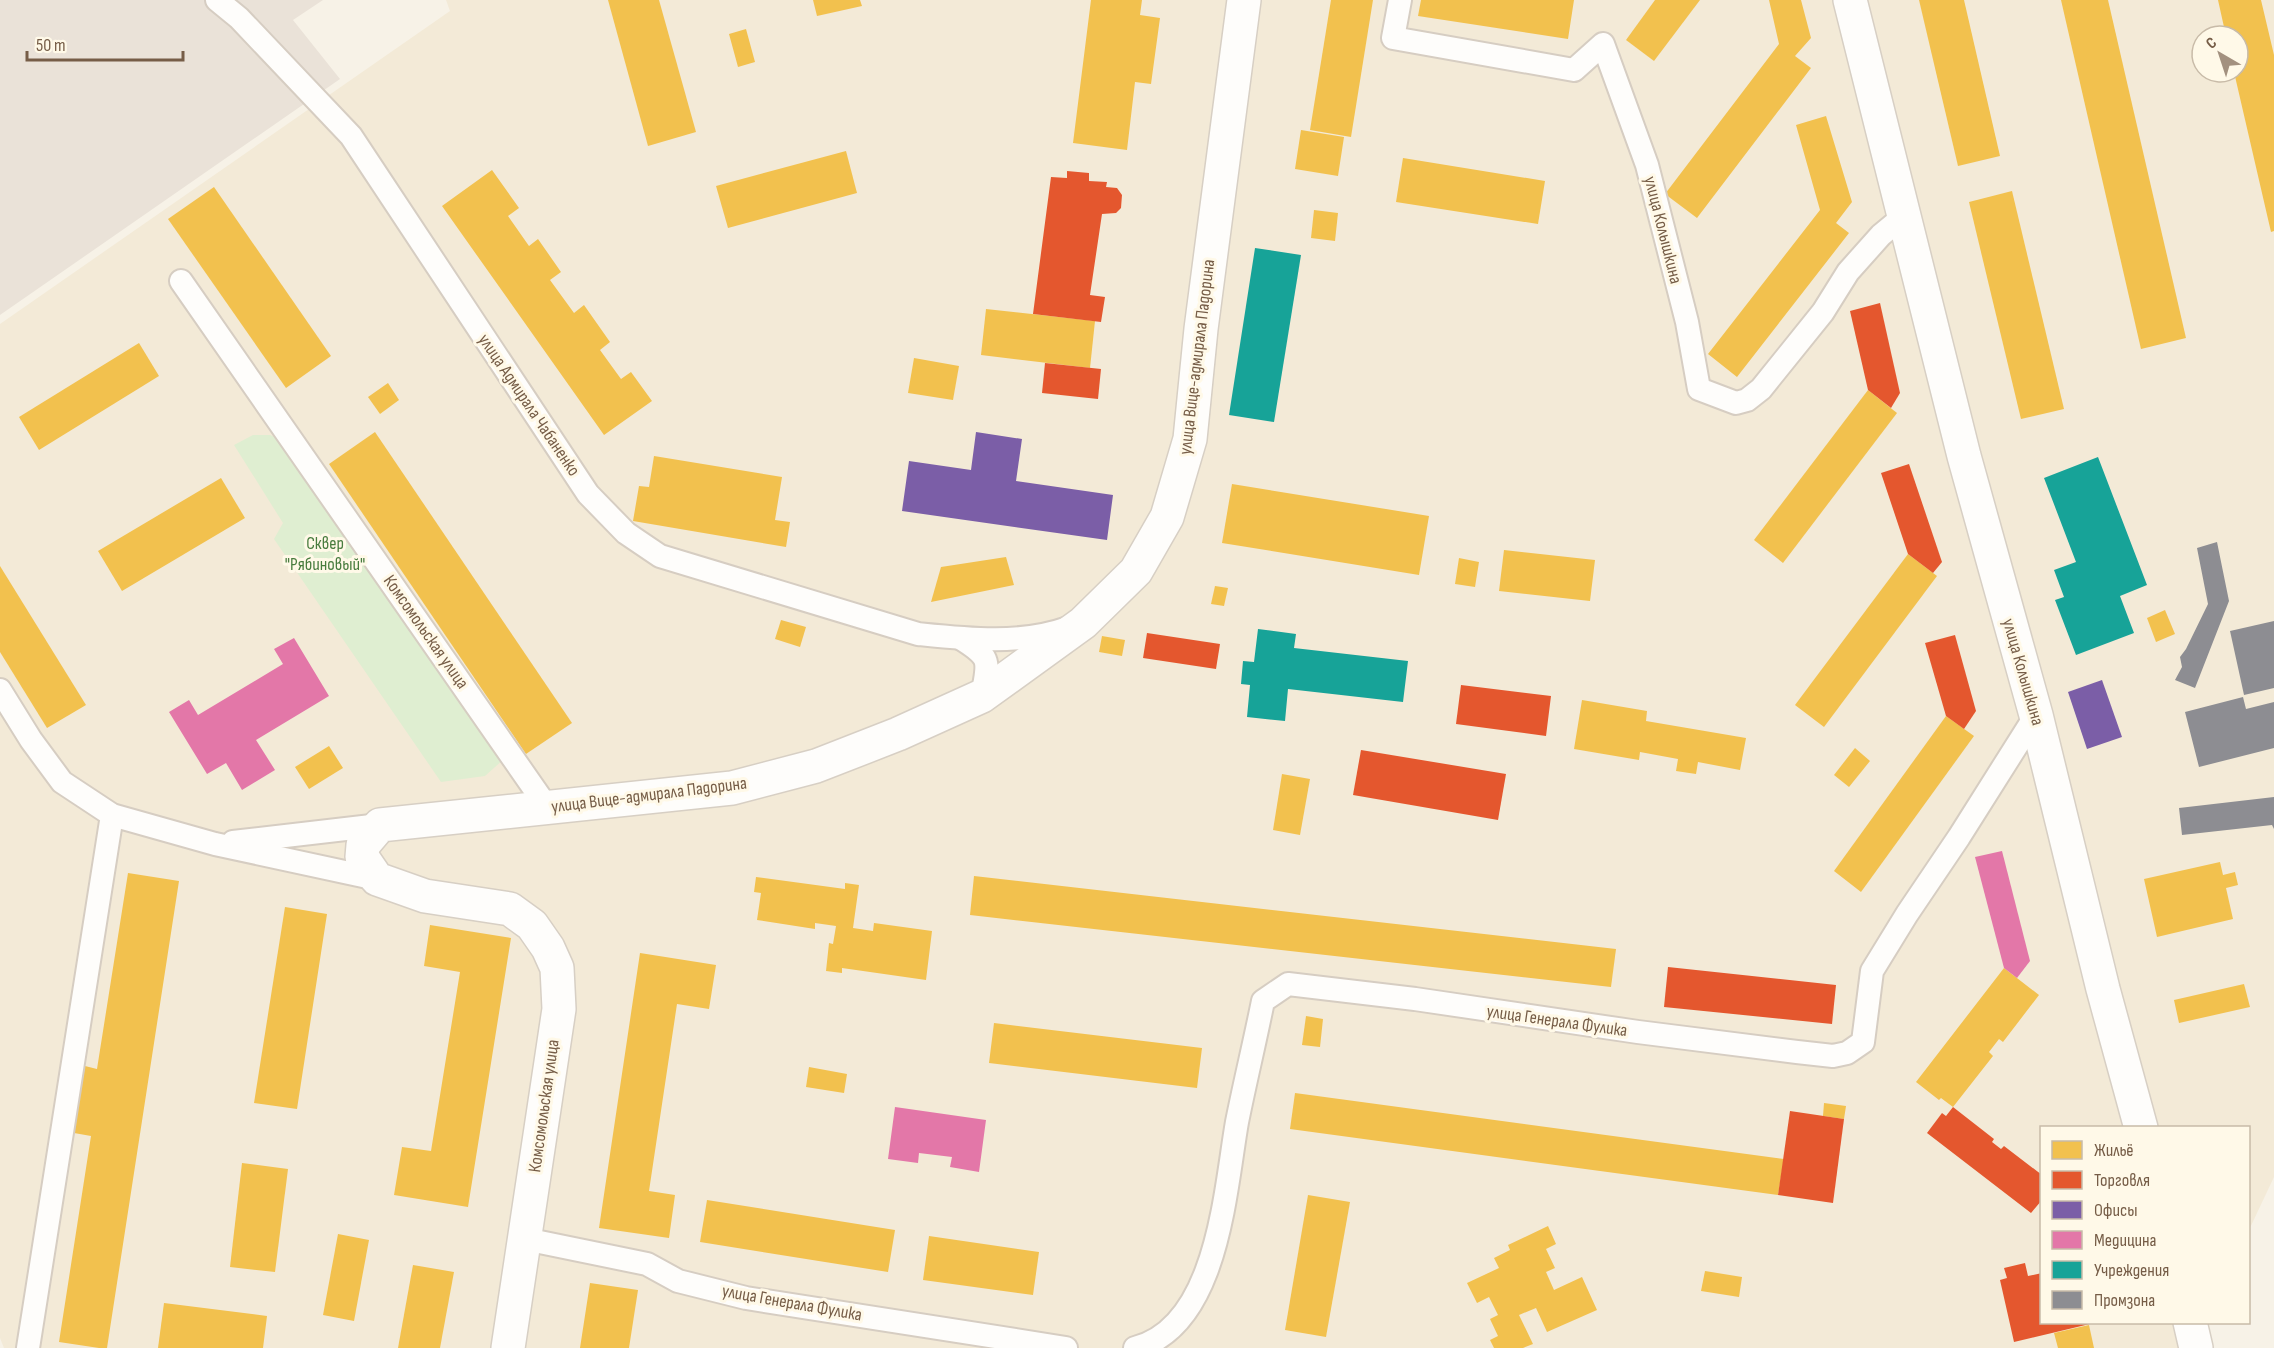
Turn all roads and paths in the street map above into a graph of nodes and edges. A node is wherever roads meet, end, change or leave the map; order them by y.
1 (217, 0) edge
2 (1244, 0) edge
3 (1400, 0) edge
4 (1850, 0) edge
5 (1904, 216) junction
6 (182, 281) dead end
7 (1083, 623) junction
8 (960, 639) junction
9 (0, 690) edge
10 (982, 696) junction
11 (2036, 715) junction
12 (547, 807) junction
13 (112, 815) junction
14 (381, 825) junction
15 (215, 844) junction
16 (377, 879) junction
17 (2140, 1126) edge
18 (525, 1239) junction
19 (2190, 1324) edge
20 (28, 1348) edge
21 (508, 1348) edge
22 (1066, 1348) edge
23 (1135, 1348) edge
24 (2196, 1348) edge

1 - 8 street, улица Адмирала Чабаненко
2 - 7 street, улица Вице-адмирала Падорина
3 - 5 street, улица Колышкина
4 - 5 street, улица Колышкина
5 - 11 street, улица Колышкина
6 - 12 street, Комсомольская улица
7 - 8 street, улица Адмирала Чабаненко
7 - 10 street, улица Вице-адмирала Падорина
8 - 10 street
9 - 13 street, Комсомольская улица
10 - 12 street, улица Вице-адмирала Падорина
11 - 17 street, улица Колышкина
11 - 23 street, улица Генерала Фулика
12 - 14 street, улица Вице-адмирала Падорина
13 - 15 street, Комсомольская улица
13 - 20 street
14 - 15 street, Комсомольская улица
14 - 16 street
15 - 16 street, Комсомольская улица
16 - 18 street, Комсомольская улица
18 - 21 street, Комсомольская улица
18 - 22 street, улица Генерала Фулика
19 - 24 street

